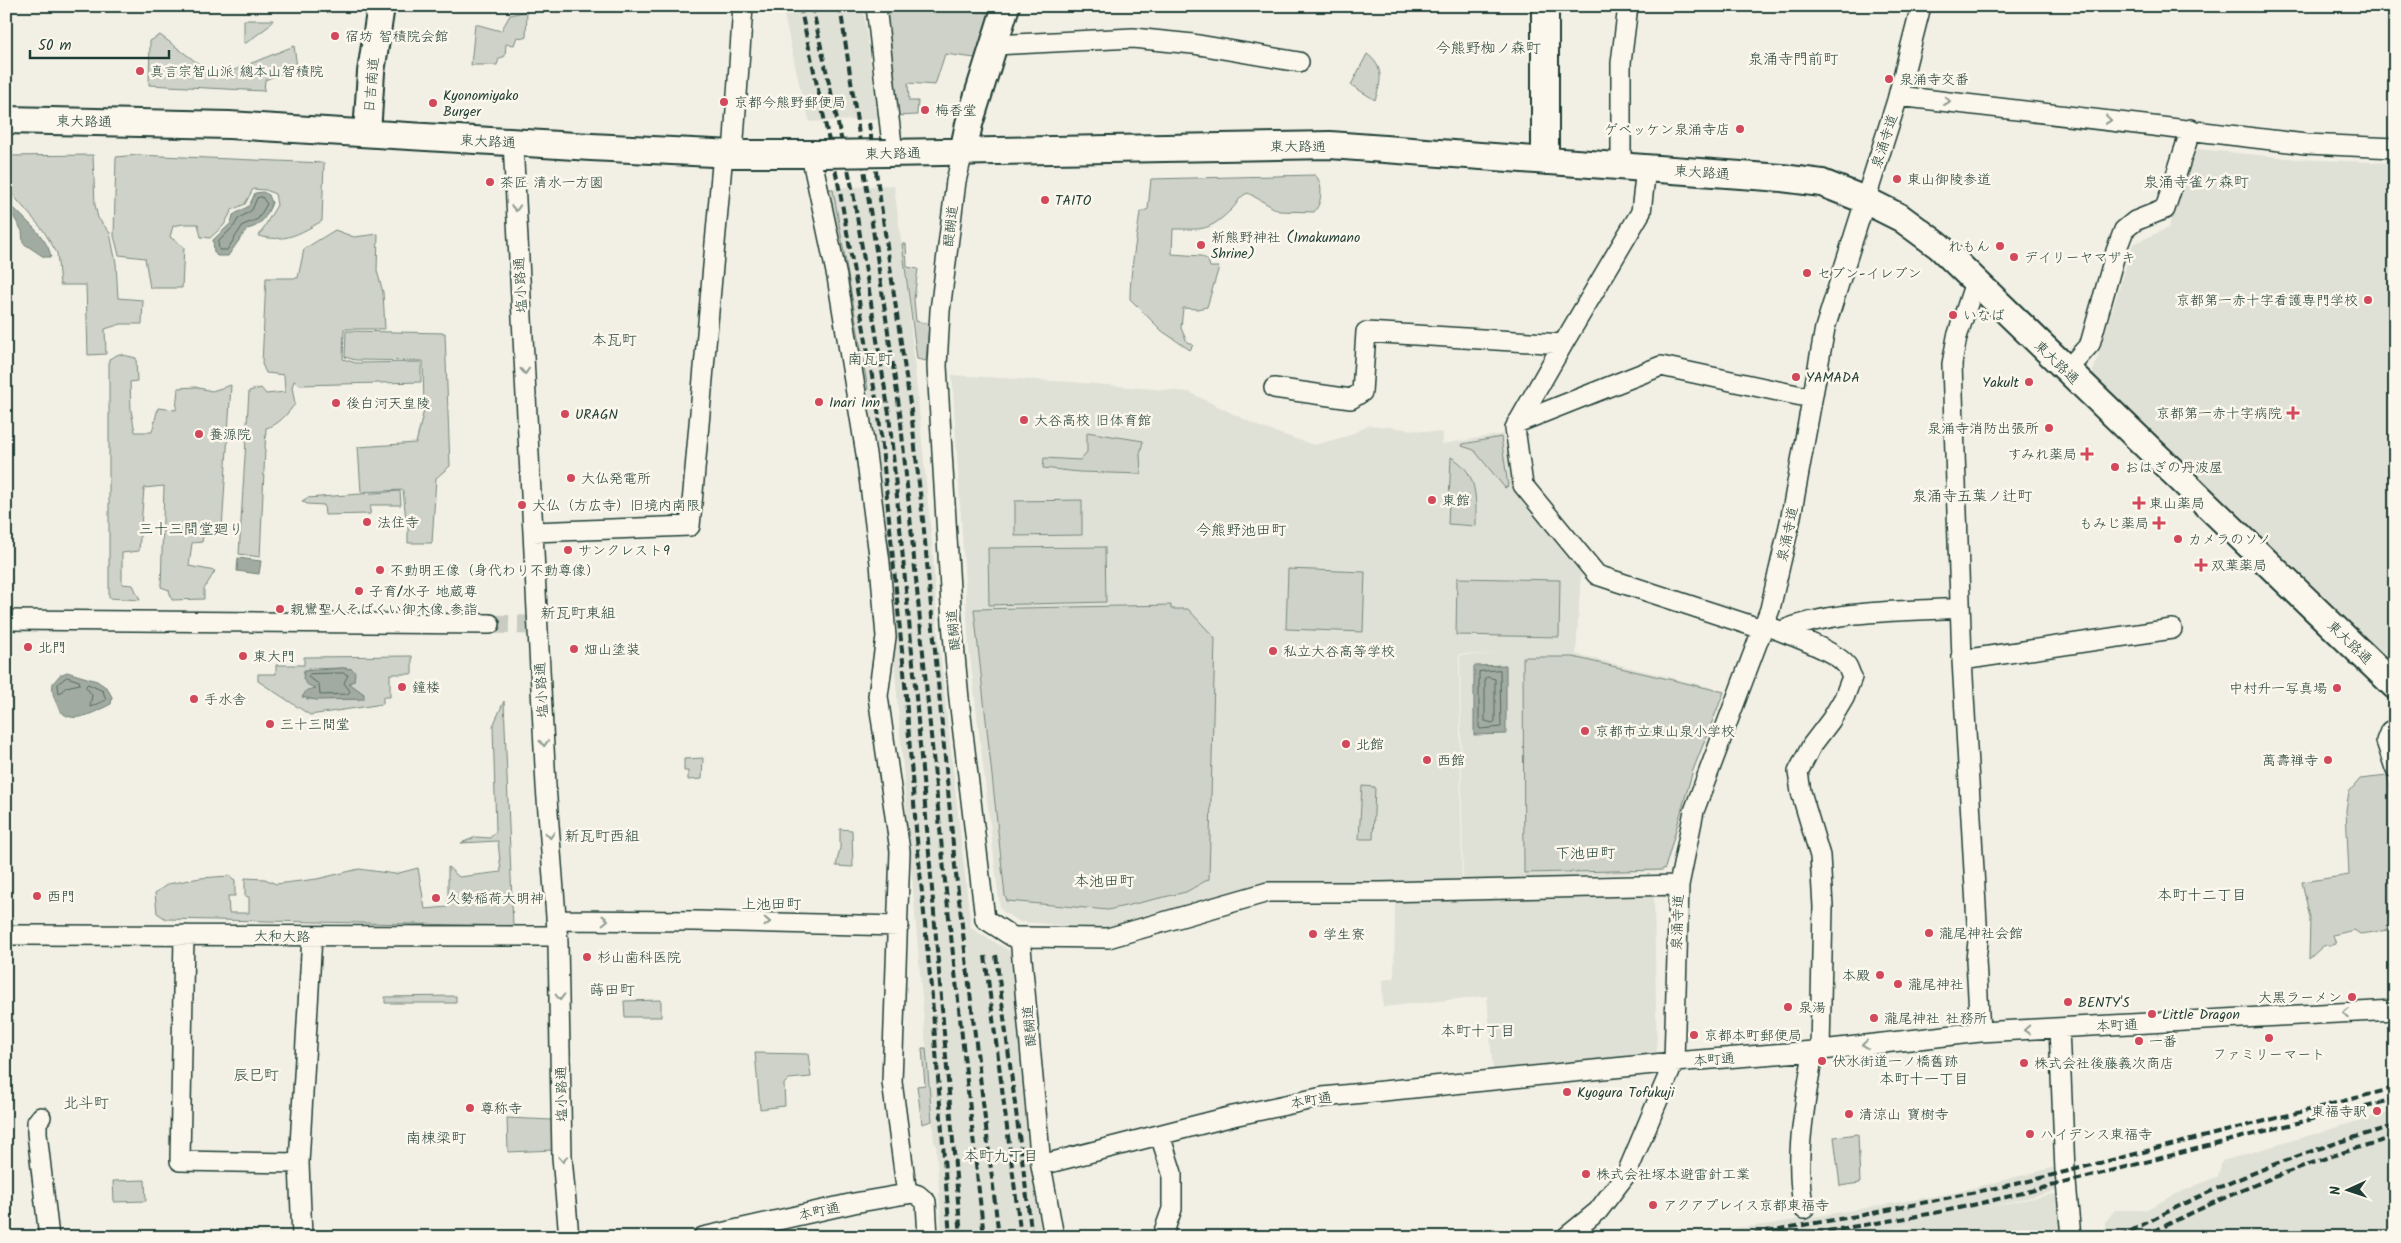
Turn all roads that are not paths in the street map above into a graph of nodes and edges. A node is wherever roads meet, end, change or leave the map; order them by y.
1 (381, 6) edge
2 (743, 6) edge
3 (876, 6) edge
4 (1006, 6) edge
5 (1545, 6) edge
6 (1628, 6) edge
7 (1921, 6) edge
8 (995, 44) junction
9 (1299, 62) dead end
10 (1898, 96) junction
11 (6, 120) edge
12 (2191, 129) junction
13 (367, 133) junction
14 (513, 142) junction
15 (2395, 148) edge
16 (963, 152) junction
17 (728, 153) junction
18 (890, 153) junction
19 (817, 154) junction
20 (1545, 161) junction
21 (1633, 167) junction
22 (1865, 200) junction
23 (1975, 282) junction
24 (1563, 344) junction
25 (2066, 372) junction
26 (1274, 388) dead end
27 (1811, 398) junction
28 (1517, 423) junction
29 (533, 532) junction
30 (1960, 608) junction
31 (6, 620) edge
32 (490, 624) tunnel mouth
33 (1769, 628) junction
34 (2172, 629) dead end
35 (1962, 660) junction
36 (2395, 686) edge
37 (2395, 729) edge
38 (2395, 768) edge
39 (1679, 886) junction
40 (899, 926) junction
41 (557, 928) junction
42 (6, 935) edge
43 (184, 935) junction
44 (312, 936) junction
45 (1020, 937) junction
46 (2395, 1010) edge
47 (2059, 1028) junction
48 (1980, 1032) junction
49 (1817, 1051) junction
50 (1674, 1062) junction
51 (41, 1117) dead end
52 (1160, 1135) junction
53 (299, 1163) junction
54 (1041, 1165) junction
55 (1627, 1173) junction
56 (907, 1194) junction
57 (1804, 1209) dead end
58 (49, 1237) edge
59 (302, 1237) edge
60 (569, 1237) edge
61 (703, 1237) edge
62 (928, 1237) edge
63 (1054, 1237) edge
64 (1162, 1237) edge
65 (1566, 1237) edge
66 (1587, 1237) edge
67 (2071, 1237) edge

1 - 13 main road, 日吉南道
2 - 17 street
3 - 18 street
4 - 8 main road, 醍醐道
5 - 20 main road
6 - 21 street
7 - 10 street, 泉涌寺道
8 - 9 street
8 - 16 main road, 醍醐道
10 -> 12 street
10 - 22 street, 泉涌寺道
11 - 13 main road, 東大路通
12 - 15 street
12 - 25 street
13 - 14 main road, 東大路通
14 - 17 main road, 東大路通
14 -> 29 street, 塩小路通
16 - 18 main road, 東大路通
16 - 20 main road, 東大路通
16 - 45 street, 醍醐道
17 - 19 main road, 東大路通
17 - 29 street
18 - 19 main road, 東大路通, bridge
19 - 40 street
20 - 21 main road, 東大路通
21 - 22 main road, 東大路通
21 - 24 street
22 - 23 main road, 東大路通
22 - 27 street, 泉涌寺道
23 - 25 main road, 東大路通
23 - 30 street
24 - 26 street
24 - 28 street
25 - 36 main road, 東大路通
27 - 28 street
27 - 33 street, 泉涌寺道
28 - 33 street
29 -> 41 street, 塩小路通
30 - 33 street
30 - 35 street
31 - 32 street
33 - 39 street, 泉涌寺道
33 - 49 street
34 - 35 street
35 - 48 street
37 - 38 street
39 - 45 street
39 - 50 street, 泉涌寺道
41 -> 40 street, 大和大路
40 - 56 street
41 - 44 street, 大和大路
41 -> 60 street, 塩小路通
42 - 43 street, 大和大路
43 - 44 street, 大和大路
43 - 53 street
44 - 53 street
45 - 54 street, 醍醐道
46 -> 47 street, 本町通
47 -> 48 street, 本町通
47 - 67 street
48 -> 49 street, 本町通
49 - 50 street, 本町通
49 - 57 street
50 - 52 street, 本町通
50 - 55 street
51 - 58 street
52 - 54 street, 本町通
52 - 64 street
53 - 59 street
54 - 63 street, 醍醐道
55 - 65 street
55 - 66 street
56 - 61 street, 本町通
56 - 62 street

